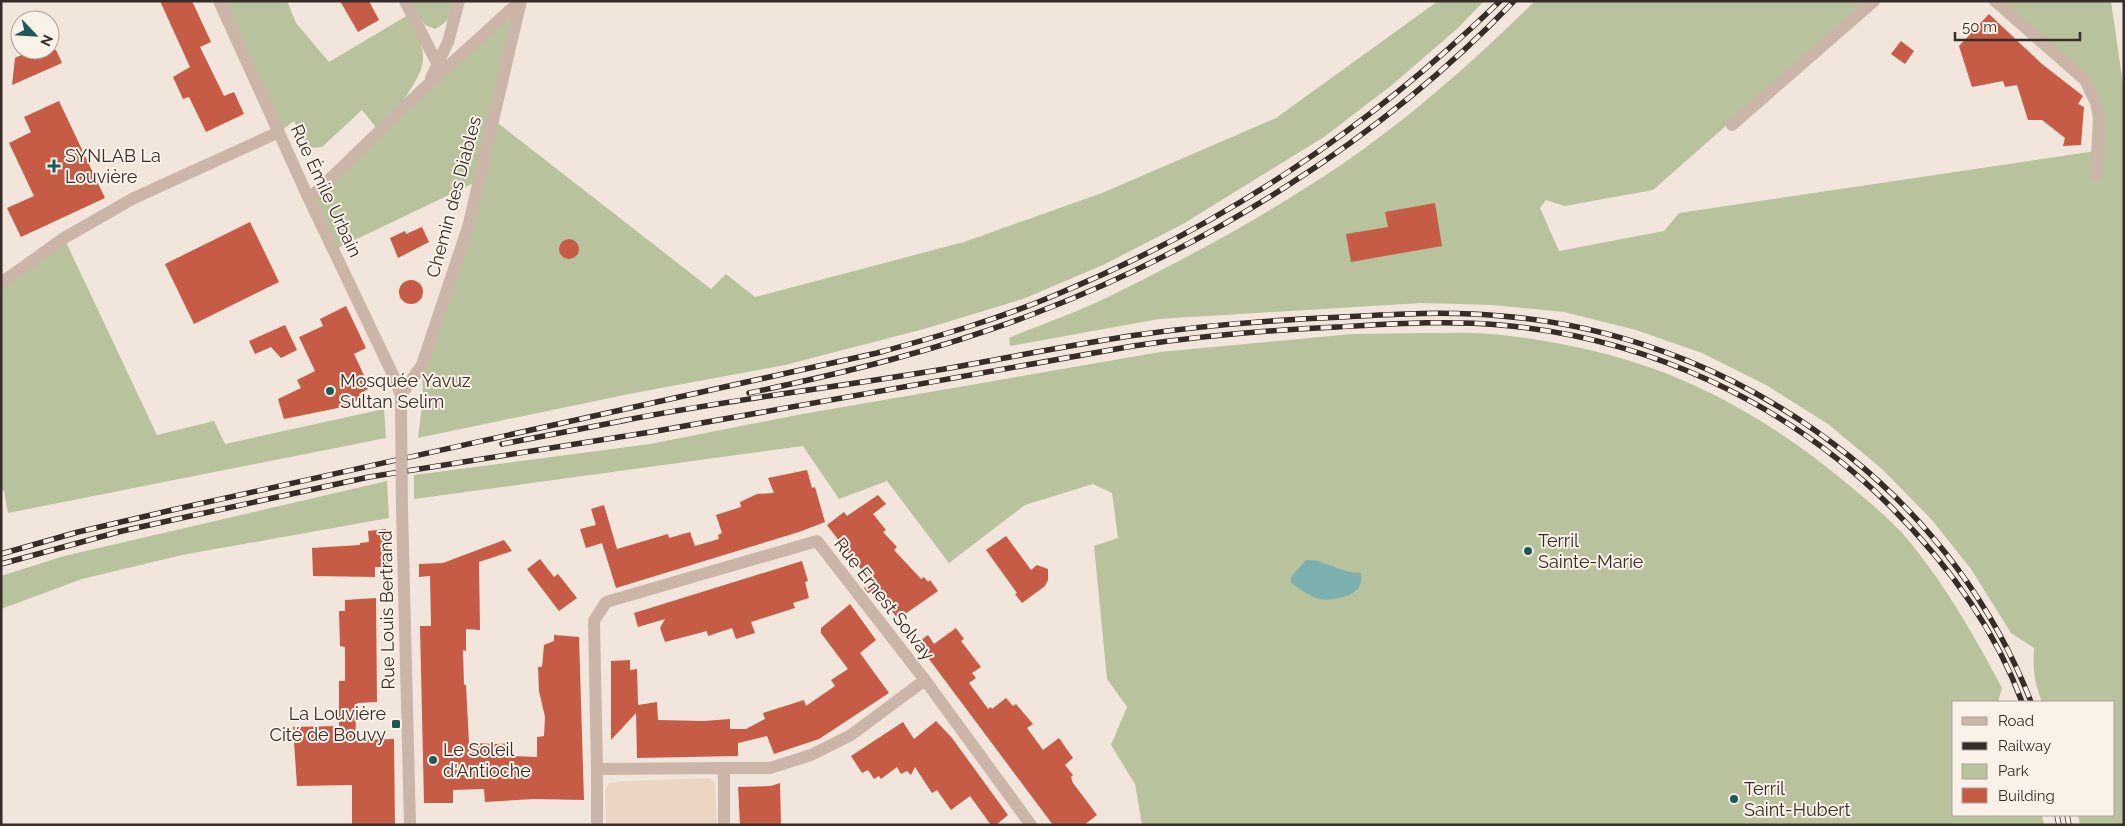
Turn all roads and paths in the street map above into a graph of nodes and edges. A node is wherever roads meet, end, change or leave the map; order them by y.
1 (219, 1) edge
2 (405, 1) edge
3 (459, 1) edge
4 (521, 1) edge
5 (1874, 1) edge
6 (1995, 1) edge
7 (438, 65) junction
8 (420, 92) junction
9 (1732, 125) dead end
10 (280, 132) junction
11 (2096, 176) dead end
12 (309, 199) junction
13 (1, 283) edge
14 (401, 401) junction
15 (924, 680) junction
16 (724, 768) junction
17 (597, 769) junction
18 (410, 825) edge
19 (597, 825) edge
20 (724, 825) edge
21 (1031, 825) edge

1 - 10 street, Rue Émile Urbain
2 - 7 street
3 - 7 street
4 - 8 street
4 - 14 street, Chemin des Diables
5 - 9 street
6 - 11 street
7 - 8 street
8 - 12 street
10 - 12 street, Rue Émile Urbain
10 - 13 street
12 - 14 street, Rue Émile Urbain
14 - 18 street, Rue Louis Bertrand, bridge
15 - 16 street
15 - 17 street, Rue Ernest Solvay
15 - 21 street, Rue Ernest Solvay
16 - 17 street
16 - 20 street
17 - 19 street

